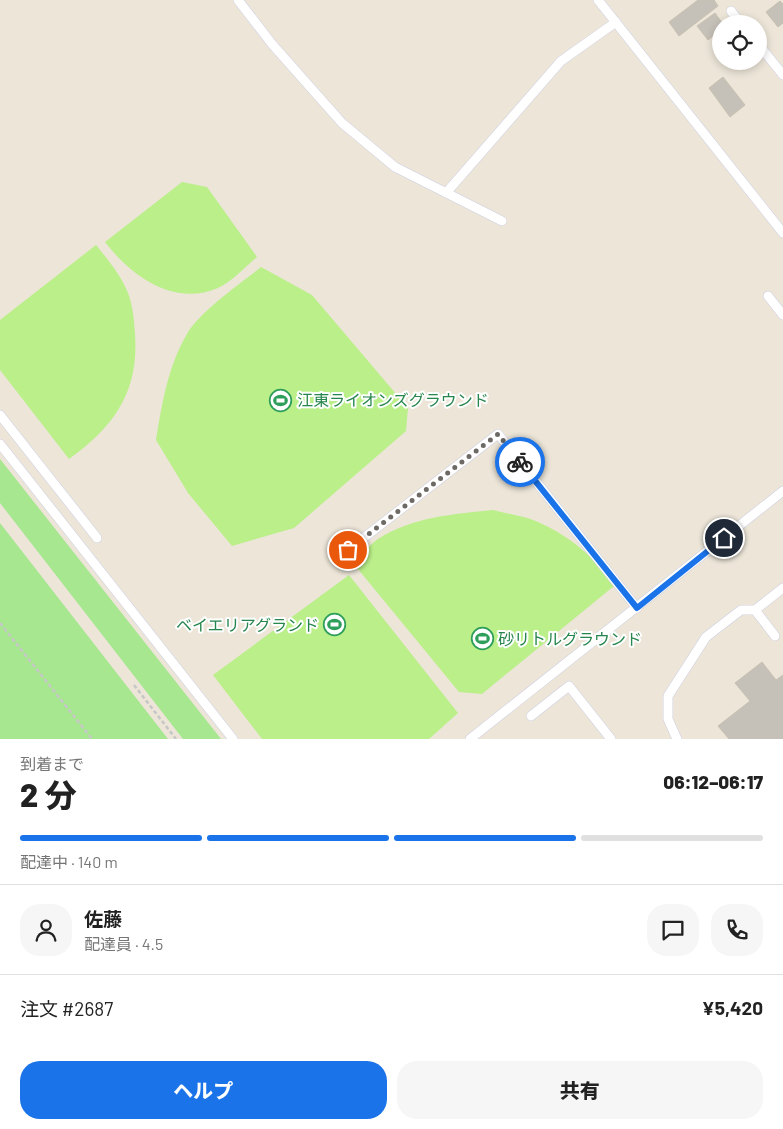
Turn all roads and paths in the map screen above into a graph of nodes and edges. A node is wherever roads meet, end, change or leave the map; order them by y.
1 (238, 0) edge
2 (598, 0) edge
3 (731, 11) dead end
4 (734, 15) edge
5 (616, 22) junction
6 (767, 55) edge
7 (783, 74) edge
8 (446, 193) junction
9 (502, 221) dead end
10 (783, 233) edge
11 (768, 296) dead end
12 (783, 315) edge
13 (0, 415) edge
14 (0, 444) edge
15 (783, 491) edge
16 (97, 538) dead end
17 (348, 550) dead end
18 (783, 588) edge
19 (637, 608) junction
20 (755, 610) junction
21 (0, 623) edge
22 (775, 636) dead end
23 (134, 685) dead end
24 (532, 716) dead end
25 (92, 739) edge
26 (176, 739) edge
27 (233, 739) edge
28 (470, 739) edge
29 (611, 739) edge
30 (677, 739) edge

1 - 8 lane
2 - 5 lane
3 - 4 lane
5 - 8 lane
5 - 10 lane
6 - 7 lane
8 - 9 lane
11 - 12 lane
13 - 16 lane
14 - 27 lane
15 - 19 lane
17 - 19 lane
18 - 20 lane
19 - 28 lane
20 - 22 lane
20 - 30 lane
21 - 25 path
23 - 26 path
24 - 29 lane

